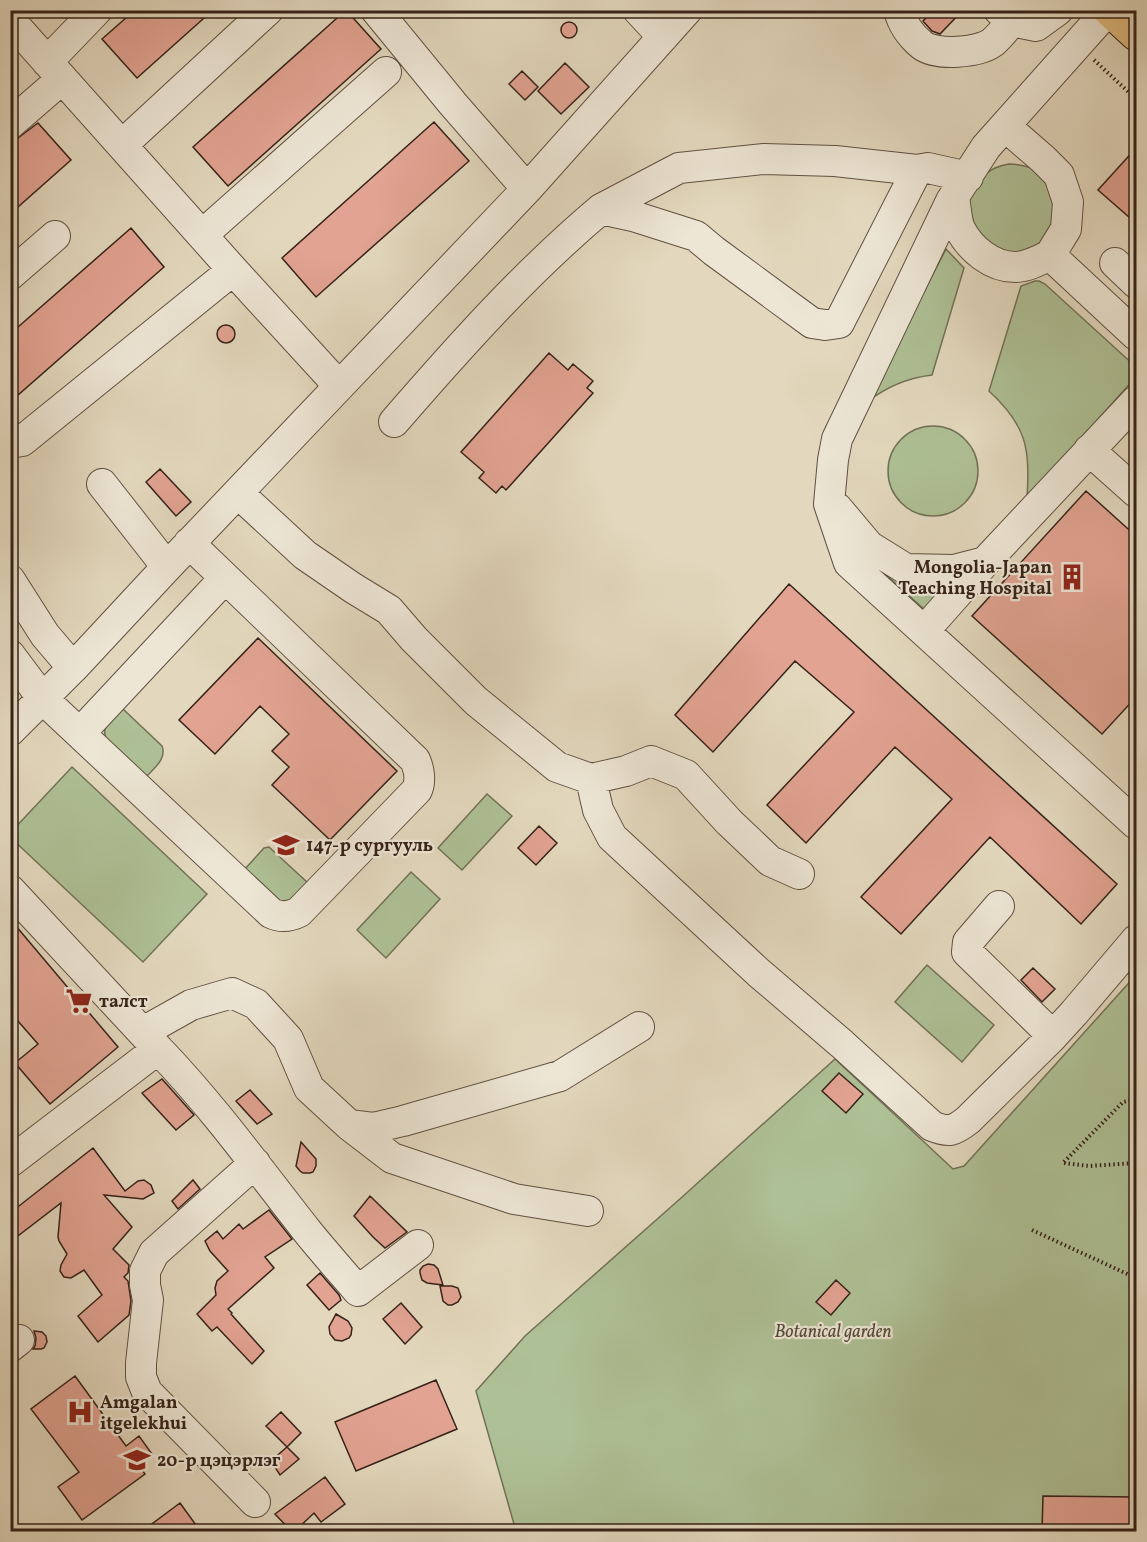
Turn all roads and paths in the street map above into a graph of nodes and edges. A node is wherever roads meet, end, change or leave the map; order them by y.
1 (97, 10) edge
2 (267, 10) edge
3 (376, 10) edge
4 (638, 10) edge
5 (687, 10) edge
6 (899, 10) edge
7 (1058, 10) edge
8 (1109, 10) edge
9 (1005, 16) edge
10 (1137, 34) edge
11 (16, 35) edge
12 (663, 37) junction
13 (55, 70) junction
14 (386, 72) dead end
15 (10, 124) edge
16 (1005, 126) junction
17 (122, 146) junction
18 (917, 170) junction
19 (961, 187) junction
20 (527, 189) junction
21 (601, 209) junction
22 (202, 234) junction
23 (55, 236) dead end
24 (1050, 255) junction
25 (233, 270) junction
26 (10, 275) edge
27 (1137, 335) edge
28 (339, 386) junction
29 (1137, 401) edge
30 (394, 422) dead end
31 (10, 443) edge
32 (1089, 450) junction
33 (102, 484) dead end
34 (1137, 492) edge
35 (238, 493) junction
36 (829, 499) junction
37 (189, 543) junction
38 (985, 562) junction
39 (166, 567) junction
40 (225, 578) junction
41 (10, 580) edge
42 (924, 631) junction
43 (10, 655) edge
44 (73, 668) junction
45 (43, 699) junction
46 (10, 731) edge
47 (80, 733) junction
48 (591, 779) junction
49 (1137, 824) edge
50 (798, 874) dead end
51 (10, 890) edge
52 (999, 906) dead end
53 (1137, 940) edge
54 (639, 1027) dead end
55 (1053, 1036) junction
56 (151, 1041) junction
57 (1137, 1098) edge
58 (349, 1125) junction
59 (10, 1162) edge
60 (255, 1163) junction
61 (1137, 1163) edge
62 (588, 1211) dead end
63 (1032, 1230) dead end
64 (418, 1245) dead end
65 (1137, 1278) edge
66 (255, 1502) dead end

1 - 13 street
2 - 17 street
3 - 20 street
4 - 12 street
5 - 12 street
6 - 9 street
7 - 9 street
8 - 10 highway
8 - 16 street
11 - 13 street
12 - 20 street
13 - 15 street
13 - 17 street
14 - 22 street
16 - 19 street
16 - 24 street
17 - 22 street
18 - 19 street
18 - 21 street
18 - 21 street
19 - 24 street
19 - 36 street
20 - 28 street
21 - 30 street
22 - 25 street
23 - 26 street
24 - 27 street
25 - 28 street
25 - 31 street
28 - 35 street
29 - 32 street
32 - 34 street
32 - 38 street
33 - 39 street
35 - 37 street
35 - 48 street
36 - 38 street
36 - 42 street
37 - 39 street
37 - 40 street
38 - 42 street
39 - 44 street
40 - 47 street
40 - 47 street
41 - 44 street
42 - 49 street
43 - 45 street
44 - 45 street
45 - 46 street
45 - 47 street
48 - 50 street
48 - 55 street
51 - 56 street
52 - 55 street
53 - 55 street
54 - 58 street
56 - 58 street
56 - 59 street
56 - 60 street
57 - 61 path
58 - 62 street
60 - 64 street
60 - 66 street
63 - 65 path

